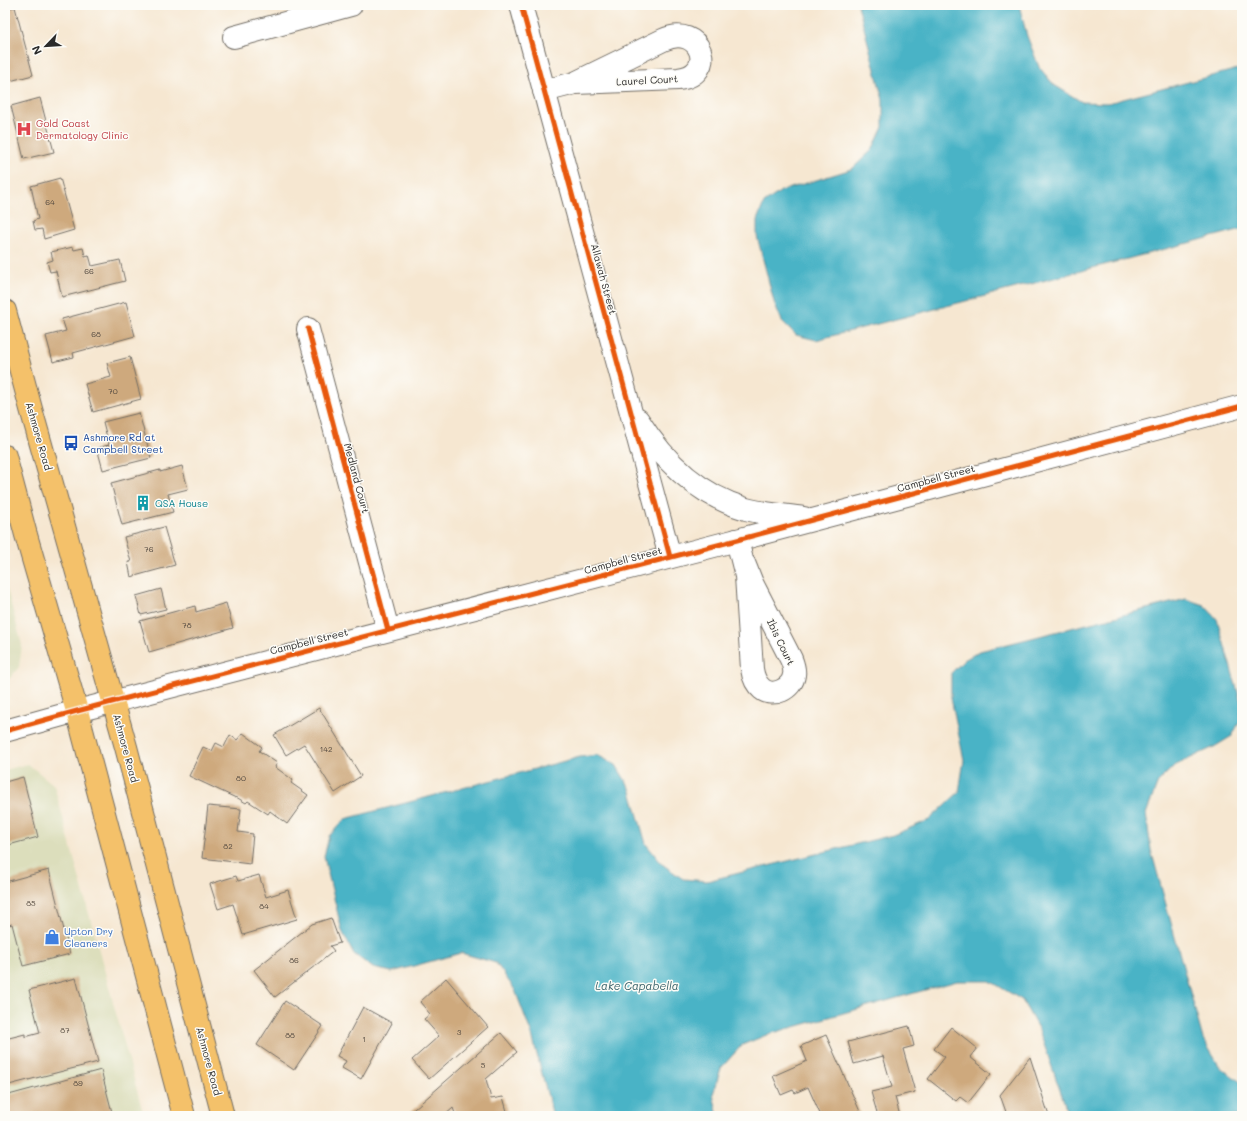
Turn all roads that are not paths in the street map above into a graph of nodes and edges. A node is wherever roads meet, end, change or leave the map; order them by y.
1 (351, 5) edge
2 (521, 5) edge
3 (234, 37) dead end
4 (575, 83) junction
5 (544, 90) junction
6 (5, 311) edge
7 (308, 329) dead end
8 (628, 402) junction
9 (1242, 406) edge
10 (5, 456) edge
11 (812, 520) junction
12 (738, 540) junction
13 (670, 557) junction
14 (744, 563) junction
15 (388, 630) junction
16 (114, 702) junction
17 (78, 711) junction
18 (5, 731) edge
19 (184, 1116) edge
20 (223, 1116) edge

1 - 3 street
2 - 5 street, Allawah Street
4 - 4 street, Laurel Court
4 - 5 street, Laurel Court
5 - 8 street, Allawah Street
6 - 16 main road, Ashmore Road
7 - 15 street, Medland Court
8 - 11 street
8 - 13 street, Allawah Street
9 - 11 street, Campbell Street
10 - 17 main road
11 - 12 street, Campbell Street
12 - 13 street, Campbell Street
12 - 14 street, Ibis Court
13 - 15 street, Campbell Street
14 - 14 street, Ibis Court
15 - 16 street, Campbell Street
16 - 17 street, Campbell Street
16 - 20 main road, Ashmore Road
17 - 18 street, Campbell Street
17 - 19 main road

